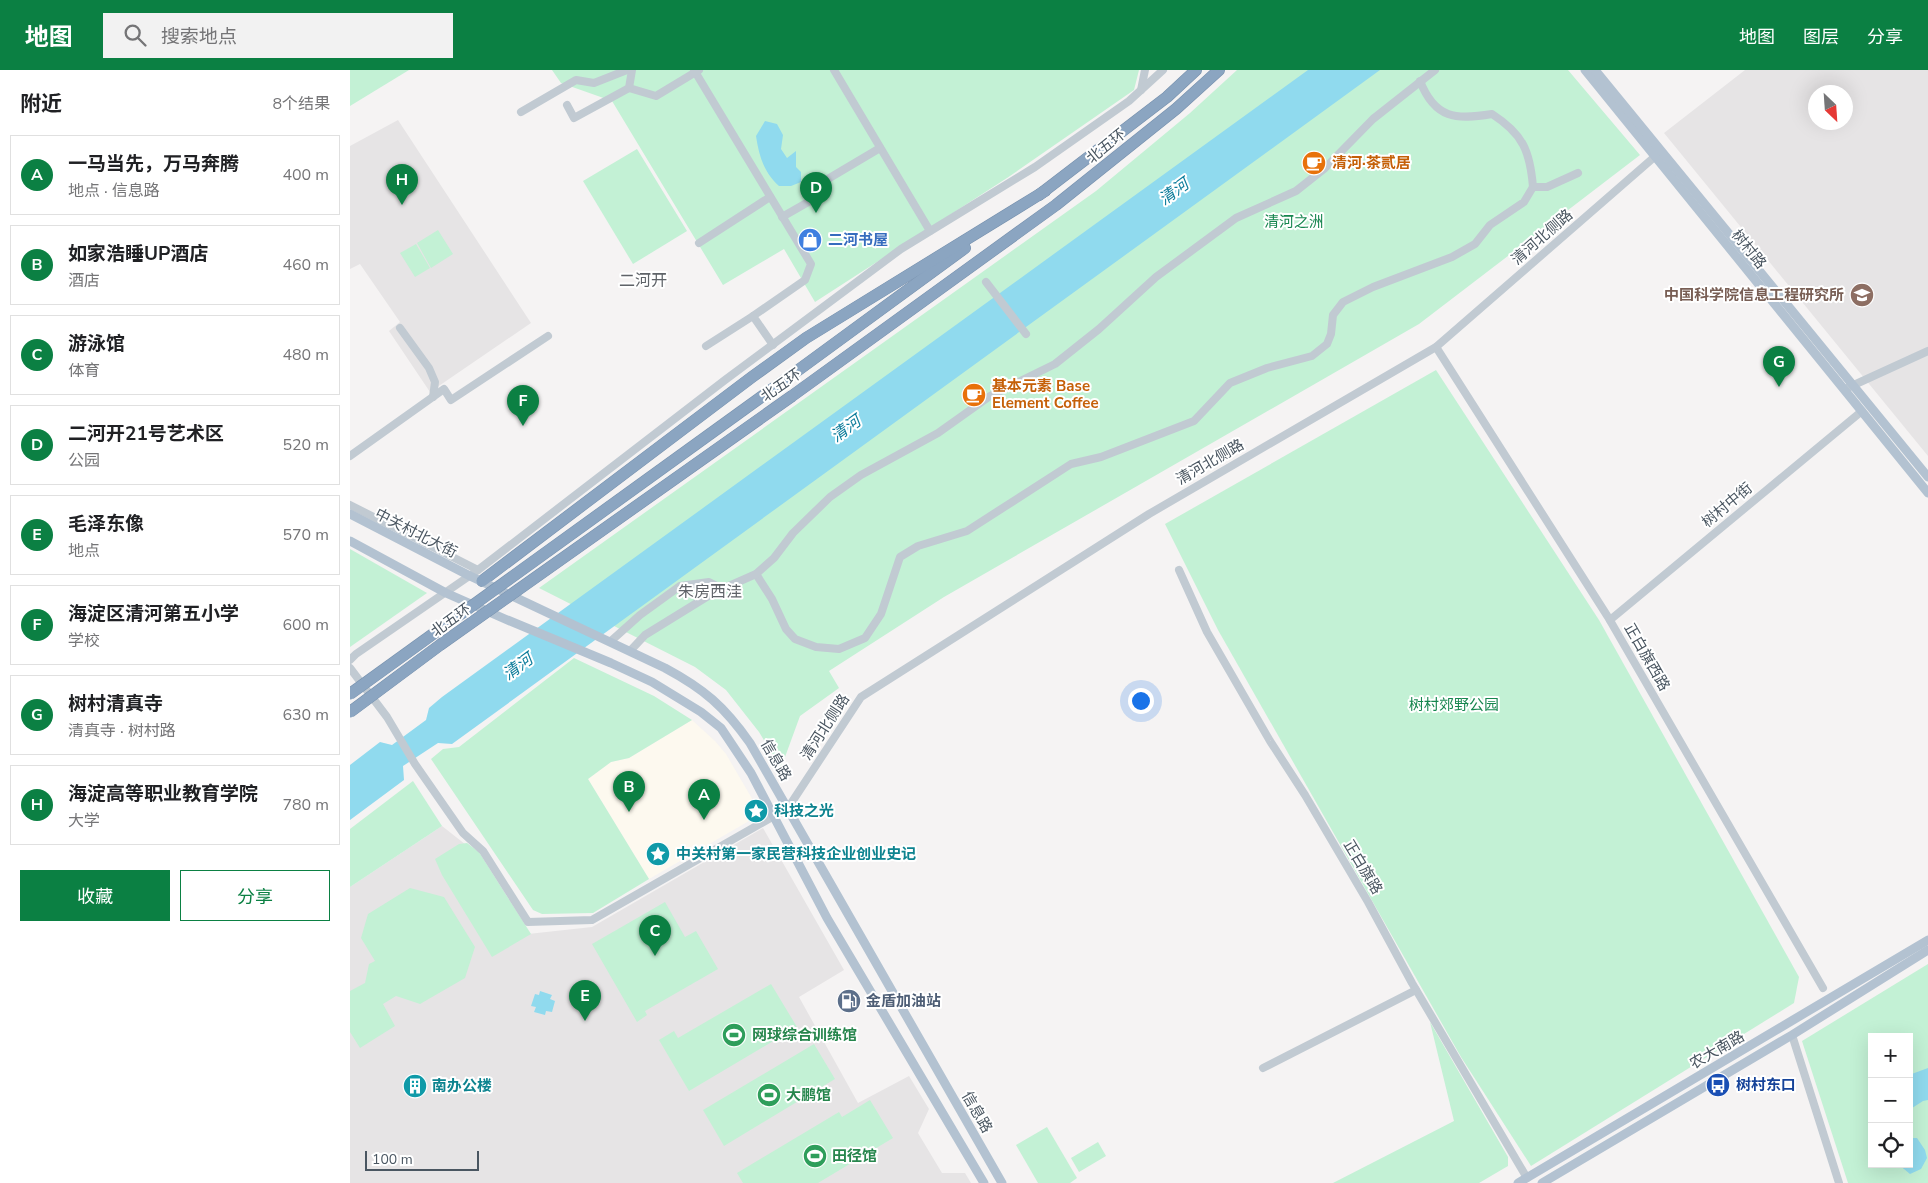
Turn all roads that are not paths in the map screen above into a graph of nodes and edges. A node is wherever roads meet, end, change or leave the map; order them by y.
1 (628, 70) edge
2 (632, 70) edge
3 (834, 70) edge
4 (1145, 70) edge
5 (1163, 70) edge
6 (1196, 70) edge
7 (1219, 70) edge
8 (1435, 70) edge
9 (1585, 70) edge
10 (1596, 70) edge
11 (696, 71) edge
12 (1420, 81) junction
13 (629, 88) junction
14 (1141, 90) junction
15 (567, 105) dead end
16 (521, 112) dead end
17 (880, 148) junction
18 (1659, 153) junction
19 (1578, 173) dead end
20 (1533, 187) junction
21 (1045, 191) junction
22 (770, 197) junction
23 (782, 217) junction
24 (930, 231) junction
25 (699, 243) dead end
26 (986, 282) dead end
27 (753, 316) junction
28 (400, 328) dead end
29 (1026, 334) dead end
30 (548, 336) dead end
31 (773, 344) junction
32 (706, 346) dead end
33 (1436, 347) junction
34 (1928, 351) edge
35 (1849, 387) junction
36 (433, 396) junction
37 (1862, 411) junction
38 (350, 456) edge
39 (1928, 477) edge
40 (1928, 493) edge
41 (350, 505) edge
42 (350, 514) edge
43 (350, 541) edge
44 (1179, 570) dead end
45 (474, 573) junction
46 (756, 574) junction
47 (482, 582) junction
48 (723, 589) junction
49 (446, 593) junction
50 (1610, 620) junction
51 (614, 643) junction
52 (631, 650) junction
53 (350, 660) edge
54 (350, 668) edge
55 (350, 694) edge
56 (350, 712) edge
57 (788, 808) junction
58 (774, 816) junction
59 (1928, 940) edge
60 (1928, 950) edge
61 (1823, 988) dead end
62 (1416, 990) junction
63 (1792, 1035) junction
64 (1263, 1068) dead end
65 (1527, 1178) junction
66 (984, 1183) edge
67 (1002, 1183) edge
68 (1518, 1183) edge
69 (1542, 1183) edge
70 (1840, 1183) edge

1 - 16 street
2 - 13 street
3 - 17 street
4 - 14 street
5 - 14 street
6 - 21 highway, 北五环
7 - 56 highway, 北五环, bridge
8 - 12 street
9 - 18 main road, 树村路
10 - 18 main road, 树村路
11 - 13 street
11 - 22 street
12 - 20 street
12 - 46 street
13 - 15 street
14 - 24 street
17 - 23 street
17 - 24 street
18 - 33 street, 清河北侧路
18 - 35 main road, 树村路
19 - 20 street
20 - 46 street
21 - 47 highway
21 - 55 highway, 北五环, bridge
22 - 23 street
22 - 25 street
23 - 27 street
24 - 31 street
26 - 29 street
27 - 31 street
27 - 32 street
28 - 36 street
30 - 36 street
31 - 45 street
33 - 50 street, 正白旗西路
33 - 57 street, 清河北侧路
34 - 35 street
35 - 37 main road, 树村路
35 - 39 main road, 树村路
36 - 38 street
37 - 40 main road, 树村路
37 - 50 street, 树村中街
41 - 45 street
42 - 45 main road, 中关村北大街
43 - 49 main road
44 - 62 street, 正白旗路
45 - 47 main road, 信息路
45 - 49 street
46 - 48 street
47 - 51 main road, 信息路
48 - 51 street
48 - 52 street
49 - 53 street
49 - 58 main road, 信息路
50 - 61 street, 正白旗西路
51 - 52 main road, 信息路
52 - 57 main road, 信息路
54 - 58 street
57 - 58 street
57 - 67 main road, 信息路
58 - 66 main road, 信息路
59 - 65 main road, 农大南路
60 - 63 main road, 农大南路
62 - 64 street
62 - 65 street, 正白旗路
63 - 69 main road, 农大南路
63 - 70 street
65 - 68 main road, 农大南路

